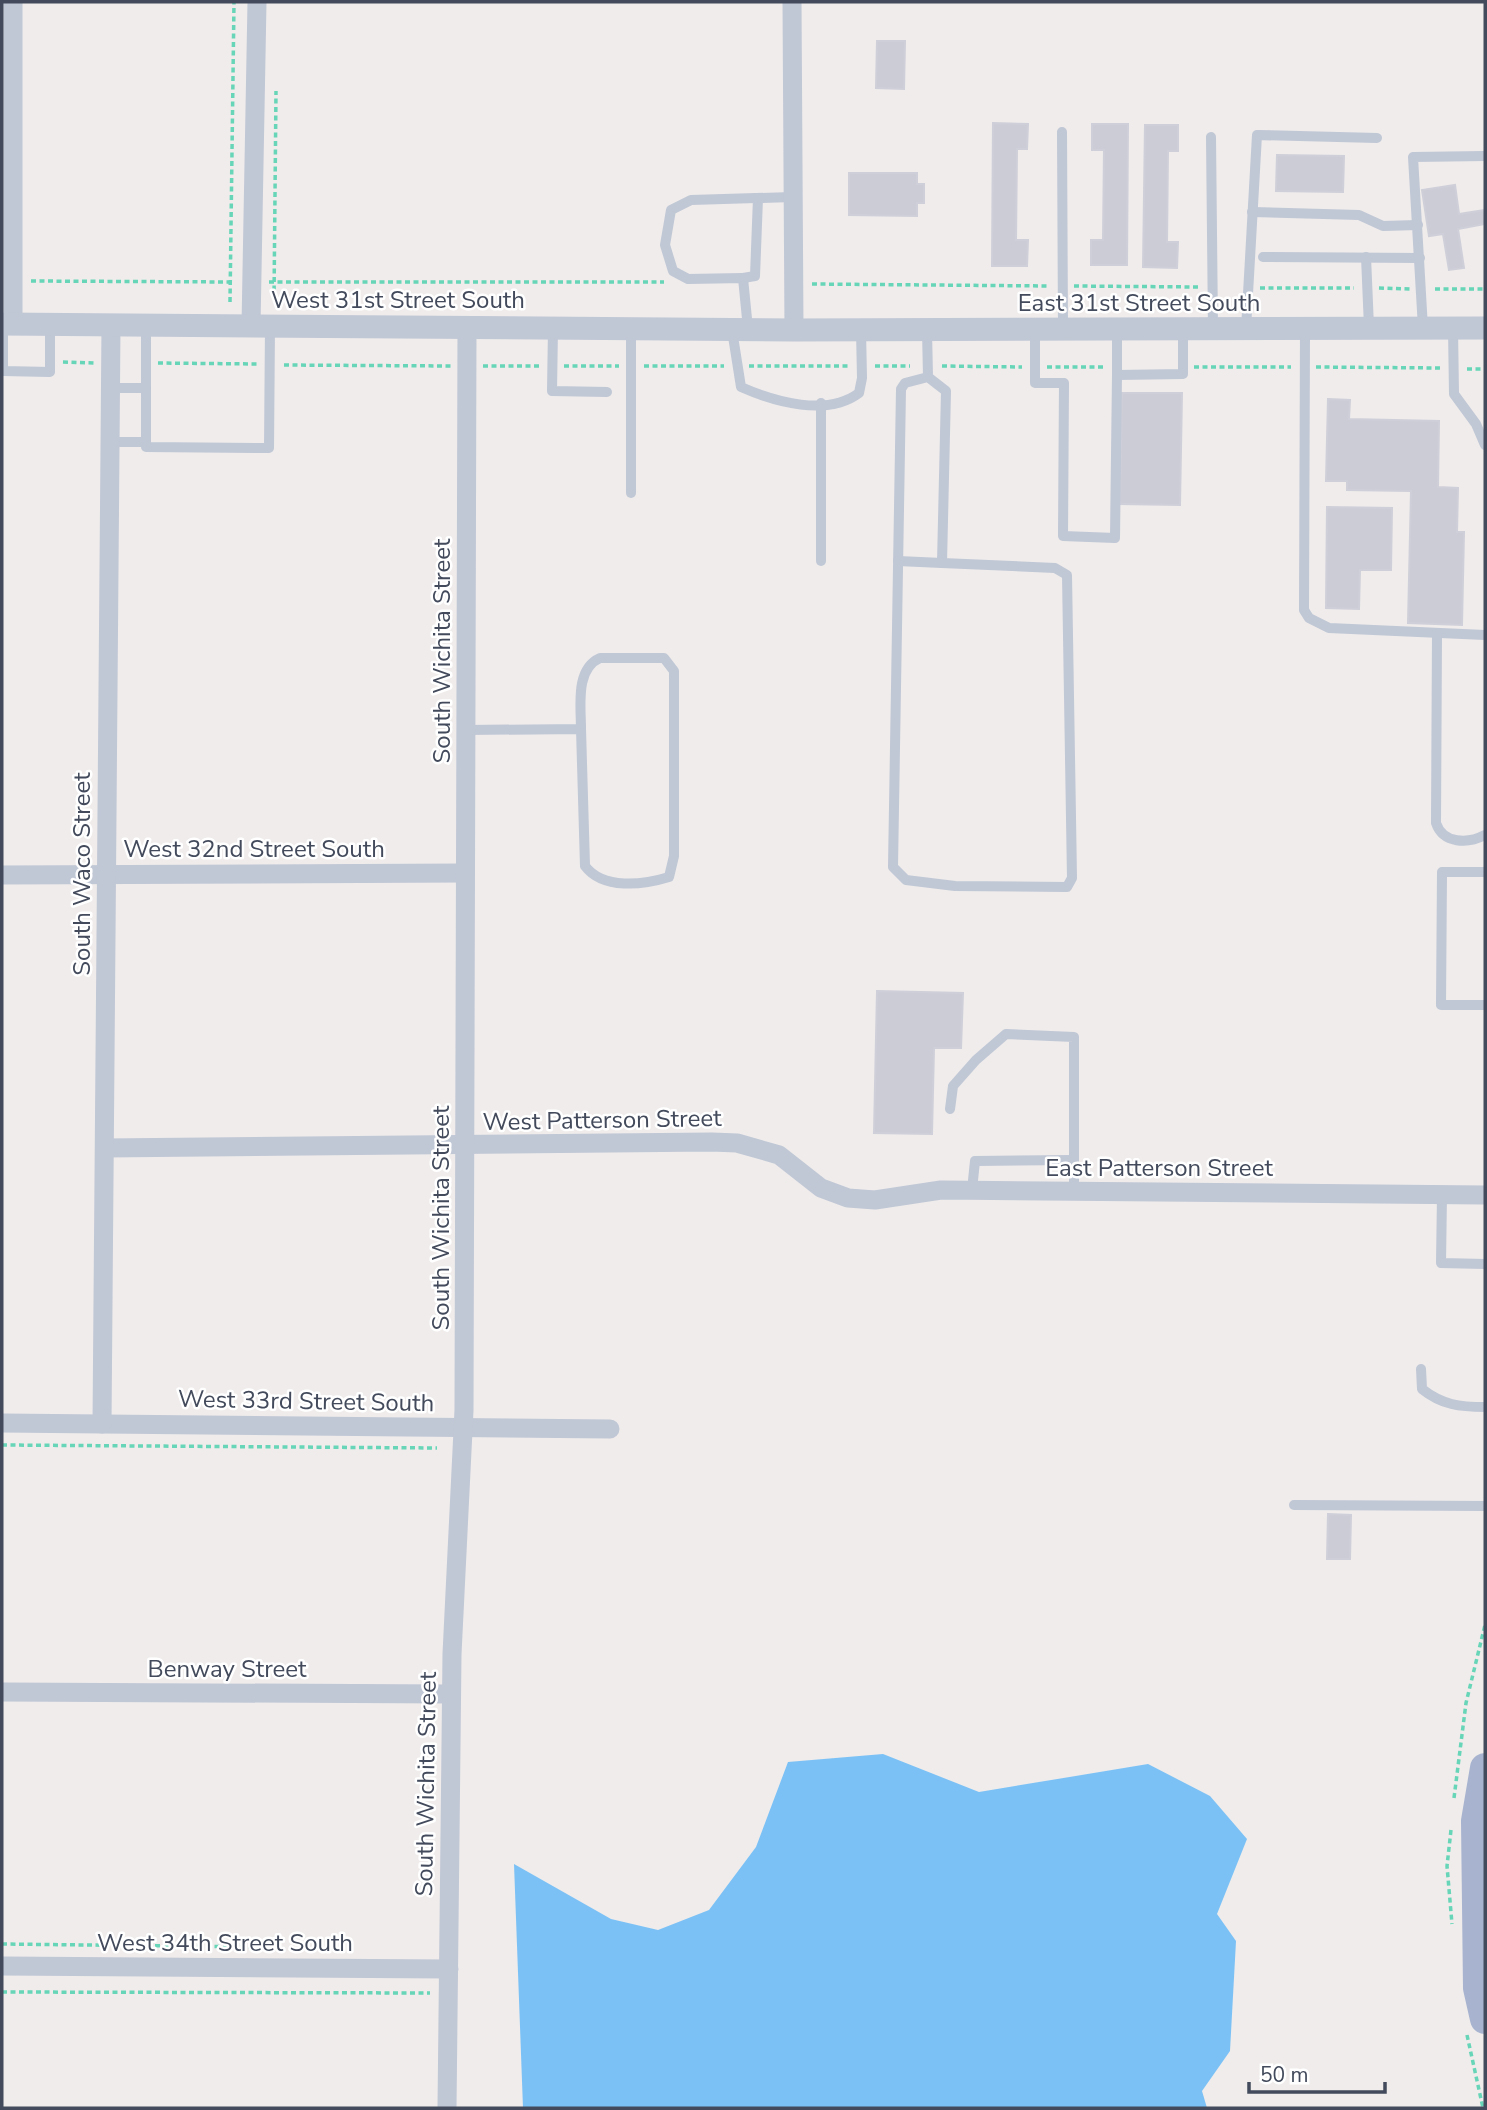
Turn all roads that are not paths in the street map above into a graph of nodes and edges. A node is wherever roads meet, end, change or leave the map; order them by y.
1 (13, 2) edge
2 (257, 2) edge
3 (792, 2) edge
4 (1062, 132) dead end
5 (1211, 137) dead end
6 (1377, 138) dead end
7 (1485, 156) edge
8 (792, 197) junction
9 (758, 198) junction
10 (1252, 212) junction
11 (1418, 225) junction
12 (1264, 257) dead end
13 (1366, 257) junction
14 (1420, 258) junction
15 (743, 278) junction
16 (6, 324) edge
17 (50, 324) junction
18 (111, 325) junction
19 (146, 325) junction
20 (261, 326) junction
21 (467, 327) junction
22 (553, 328) junction
23 (1369, 328) junction
24 (1453, 328) junction
25 (1485, 328) edge
26 (632, 329) junction
27 (740, 329) junction
28 (1035, 329) junction
29 (1063, 329) junction
30 (1117, 329) junction
31 (1183, 329) junction
32 (1213, 329) junction
33 (1246, 329) junction
34 (1305, 329) junction
35 (1423, 329) junction
36 (794, 330) junction
37 (861, 330) junction
38 (927, 330) junction
39 (1117, 374) junction
40 (928, 377) junction
41 (111, 388) junction
42 (146, 388) junction
43 (607, 392) dead end
44 (821, 404) junction
45 (1483, 433) edge
46 (110, 442) junction
47 (146, 442) junction
48 (1485, 445) edge
49 (631, 492) dead end
50 (821, 561) dead end
51 (898, 561) junction
52 (942, 564) junction
53 (1437, 634) junction
54 (1485, 635) edge
55 (581, 729) junction
56 (466, 730) junction
57 (1485, 835) edge
58 (1485, 872) edge
59 (465, 873) junction
60 (107, 874) junction
61 (2, 875) edge
62 (1485, 1005) edge
63 (950, 1109) dead end
64 (466, 1146) junction
65 (105, 1148) junction
66 (1074, 1160) junction
67 (972, 1190) junction
68 (1074, 1192) junction
69 (834, 1194) joint
70 (1442, 1195) junction
71 (1485, 1195) edge
72 (1485, 1264) edge
73 (1421, 1369) dead end
74 (1485, 1407) edge
75 (2, 1423) edge
76 (102, 1424) junction
77 (463, 1427) junction
78 (610, 1429) dead end
79 (1294, 1505) dead end
80 (1485, 1506) edge
81 (2, 1692) edge
82 (451, 1694) junction
83 (1485, 1768) edge
84 (2, 1966) edge
85 (449, 1969) junction
86 (1485, 2019) edge
87 (447, 2108) edge

1 - 16 street
2 - 20 street
3 - 8 street
4 - 29 lane
5 - 32 lane
6 - 10 lane
7 - 11 lane
8 - 9 lane
8 - 36 street
9 - 15 lane
9 - 15 lane
10 - 11 lane
10 - 33 lane
11 - 14 lane
12 - 13 lane
13 - 14 lane
13 - 23 lane
14 - 35 lane
15 - 27 lane
16 - 17 street, West 31st Street South
16 - 17 lane
17 - 18 street, West 31st Street South
18 - 19 street, West 31st Street South
18 - 41 street, South Waco Street
19 - 20 street, West 31st Street South
19 - 42 lane
20 - 21 street, West 31st Street South
20 - 47 lane
21 - 22 street, West 31st Street South
21 - 56 street, South Wichita Street
22 - 26 street, West 31st Street South
22 - 43 lane
23 - 34 street, East 31st Street South
23 - 35 street, East 31st Street South
24 - 25 street, East 31st Street South
24 - 35 street, East 31st Street South
24 - 45 lane
26 - 27 street, West 31st Street South
26 - 49 lane
27 - 36 street, West 31st Street South
27 - 44 lane
28 - 29 street, East 31st Street South
28 - 38 street, East 31st Street South
28 - 39 lane
29 - 30 street, East 31st Street South
30 - 31 street, East 31st Street South
30 - 39 lane
31 - 32 street, East 31st Street South
31 - 39 lane
32 - 33 street, East 31st Street South
33 - 34 street, East 31st Street South
34 - 53 lane
36 - 37 street, East 31st Street South
37 - 38 street, East 31st Street South
37 - 44 lane
38 - 40 lane
40 - 51 lane
40 - 52 lane
41 - 42 lane
41 - 46 street, South Waco Street
42 - 47 lane
44 - 50 lane
45 - 48 lane
46 - 47 lane
46 - 60 street, South Waco Street
51 - 52 lane
51 - 52 lane
53 - 54 lane
53 - 57 lane
55 - 55 lane
55 - 56 lane
56 - 59 street, South Wichita Street
58 - 62 lane
59 - 60 street, West 32nd Street South
59 - 64 street, South Wichita Street
60 - 61 street, West 32nd Street South
60 - 65 street, South Waco Street
63 - 66 lane
64 - 65 street, West Patterson Street
64 - 69 street, West Patterson Street
64 - 77 street, South Wichita Street
65 - 76 street, South Waco Street
66 - 67 lane
66 - 68 lane
67 - 68 street, East Patterson Street
67 - 69 street, East Patterson Street
68 - 70 street, East Patterson Street
70 - 71 street, East Patterson Street
70 - 72 lane
73 - 74 lane
75 - 76 street, West 33rd Street South
76 - 77 street, West 33rd Street South
77 - 78 street, West 33rd Street South
77 - 82 street, South Wichita Street
79 - 80 lane
81 - 82 street, Benway Street
82 - 85 street, South Wichita Street
83 - 86 main road
84 - 85 street, West 34th Street South
85 - 87 street, South Wichita Street

